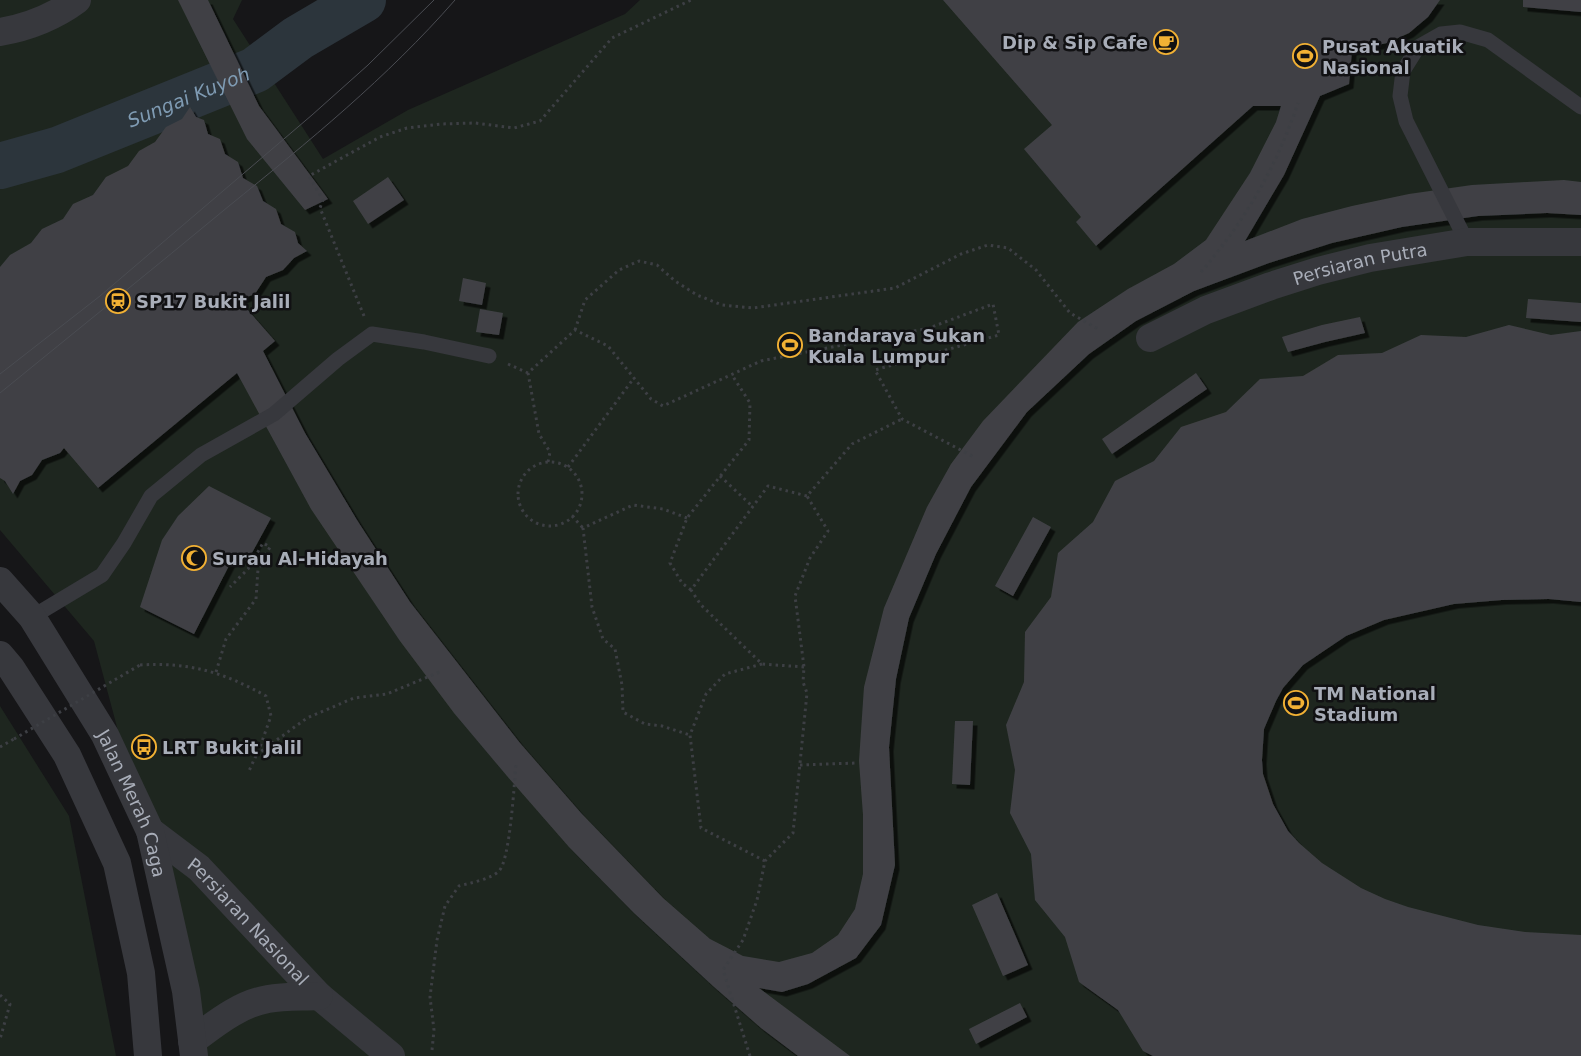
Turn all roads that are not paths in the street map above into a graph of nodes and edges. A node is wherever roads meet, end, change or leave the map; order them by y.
1 (77, 0) edge
2 (0, 32) edge
3 (1581, 107) edge
4 (1467, 242) junction
5 (1581, 242) edge
6 (1150, 338) dead end
7 (489, 356) dead end
8 (0, 581) edge
9 (32, 616) junction
10 (0, 655) edge
11 (150, 831) junction
12 (319, 996) junction
13 (193, 1048) edge
14 (148, 1056) edge
15 (392, 1056) edge

1 - 2 street
3 - 4 lane
4 - 5 street, Persiaran Putra
4 - 6 street, Persiaran Putra
7 - 9 lane
8 - 9 street, Jalan Merah Caga
9 - 11 street, Jalan Merah Caga
10 - 14 street, Jalan Merah Caga
11 - 12 street, Persiaran Nasional
11 - 13 street, Jalan Merah Caga
12 - 13 street, Persiaran Nasional
12 - 15 street, Persiaran Nasional

